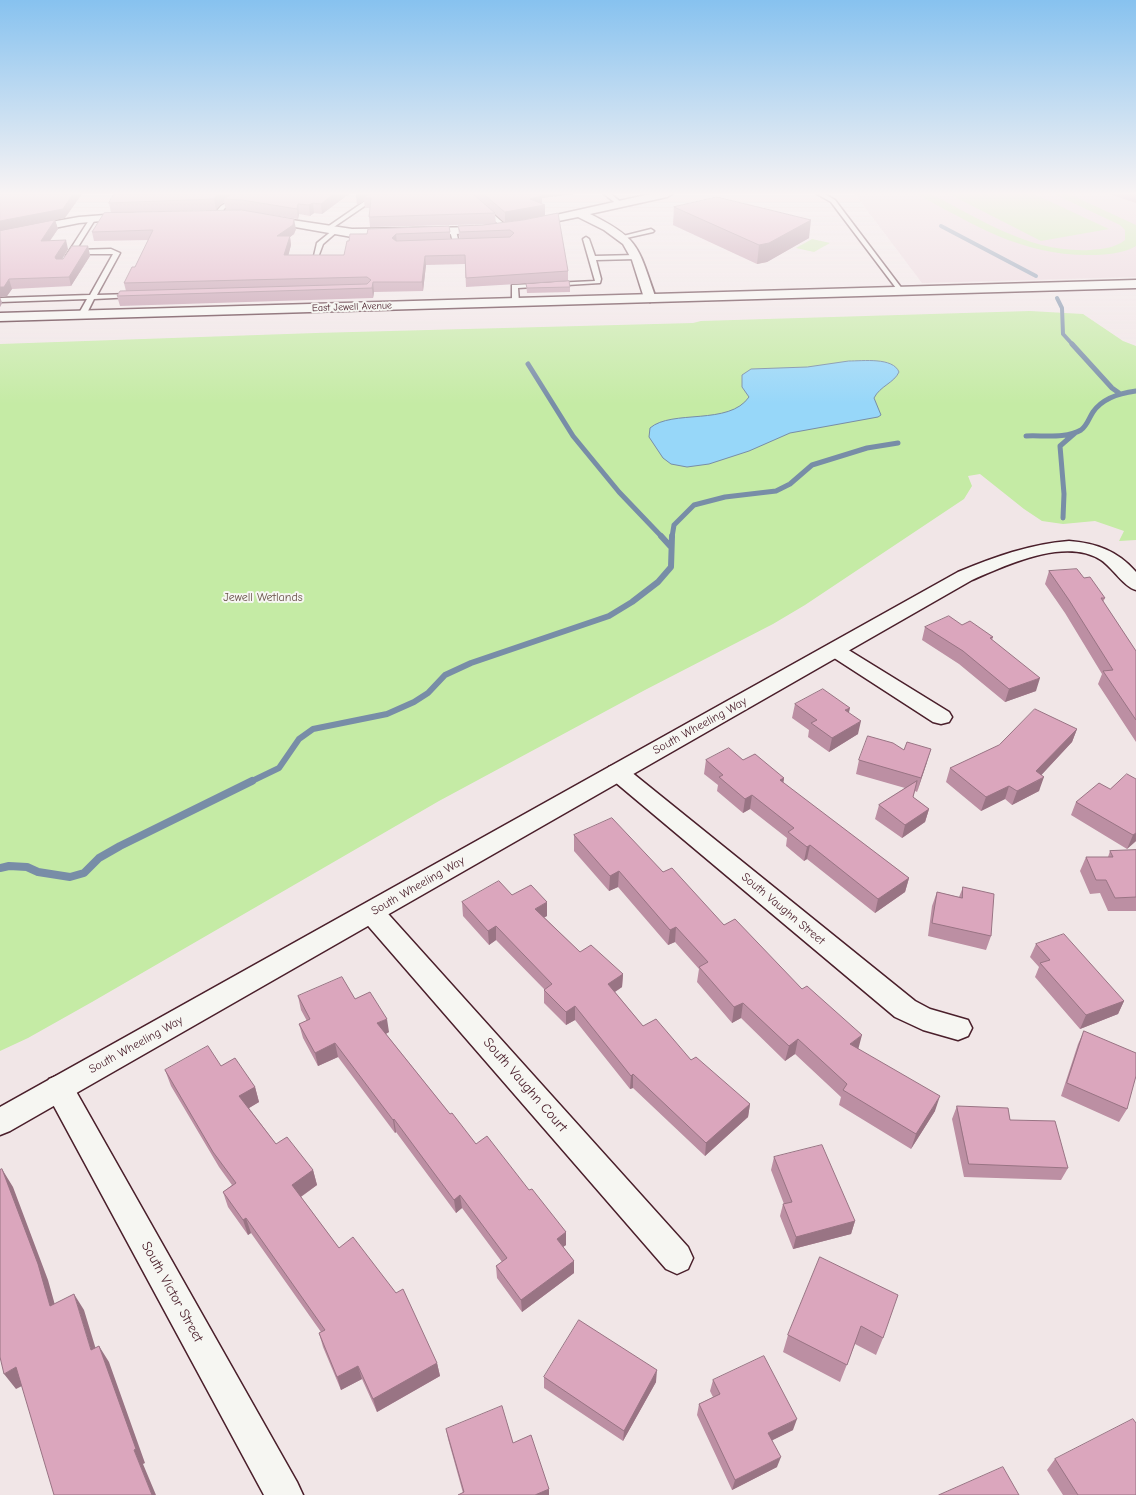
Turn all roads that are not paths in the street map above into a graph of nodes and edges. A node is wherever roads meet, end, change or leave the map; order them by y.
1 (111, 264) edge
2 (593, 264) edge
3 (638, 264) edge
4 (881, 264) edge
5 (1136, 284) edge
6 (901, 291) junction
7 (138, 296) edge
8 (91, 298) junction
9 (650, 298) junction
10 (0, 300) edge
11 (515, 302) junction
12 (82, 315) junction
13 (0, 317) edge
14 (1136, 584) edge
15 (835, 650) junction
16 (942, 717) dead end
17 (617, 772) junction
18 (372, 912) junction
19 (958, 1028) dead end
20 (59, 1088) junction
21 (0, 1122) edge
22 (677, 1258) dead end
23 (284, 1495) edge

1 - 8 lane
2 - 11 lane
3 - 9 street
4 - 6 lane
5 - 6 street, East Jewell Avenue
6 - 9 street, East Jewell Avenue
7 - 8 lane
8 - 10 lane
8 - 12 lane
9 - 11 street, East Jewell Avenue
11 - 12 street, East Jewell Avenue
12 - 13 street, East Jewell Avenue
14 - 15 street, South Wheeling Way
15 - 16 street
15 - 17 street, South Wheeling Way
17 - 18 street, South Wheeling Way
17 - 19 street, South Vaughn Street
18 - 20 street, South Wheeling Way
18 - 22 street, South Vaughn Court
20 - 21 street, South Wheeling Way
20 - 23 street, South Victor Street

